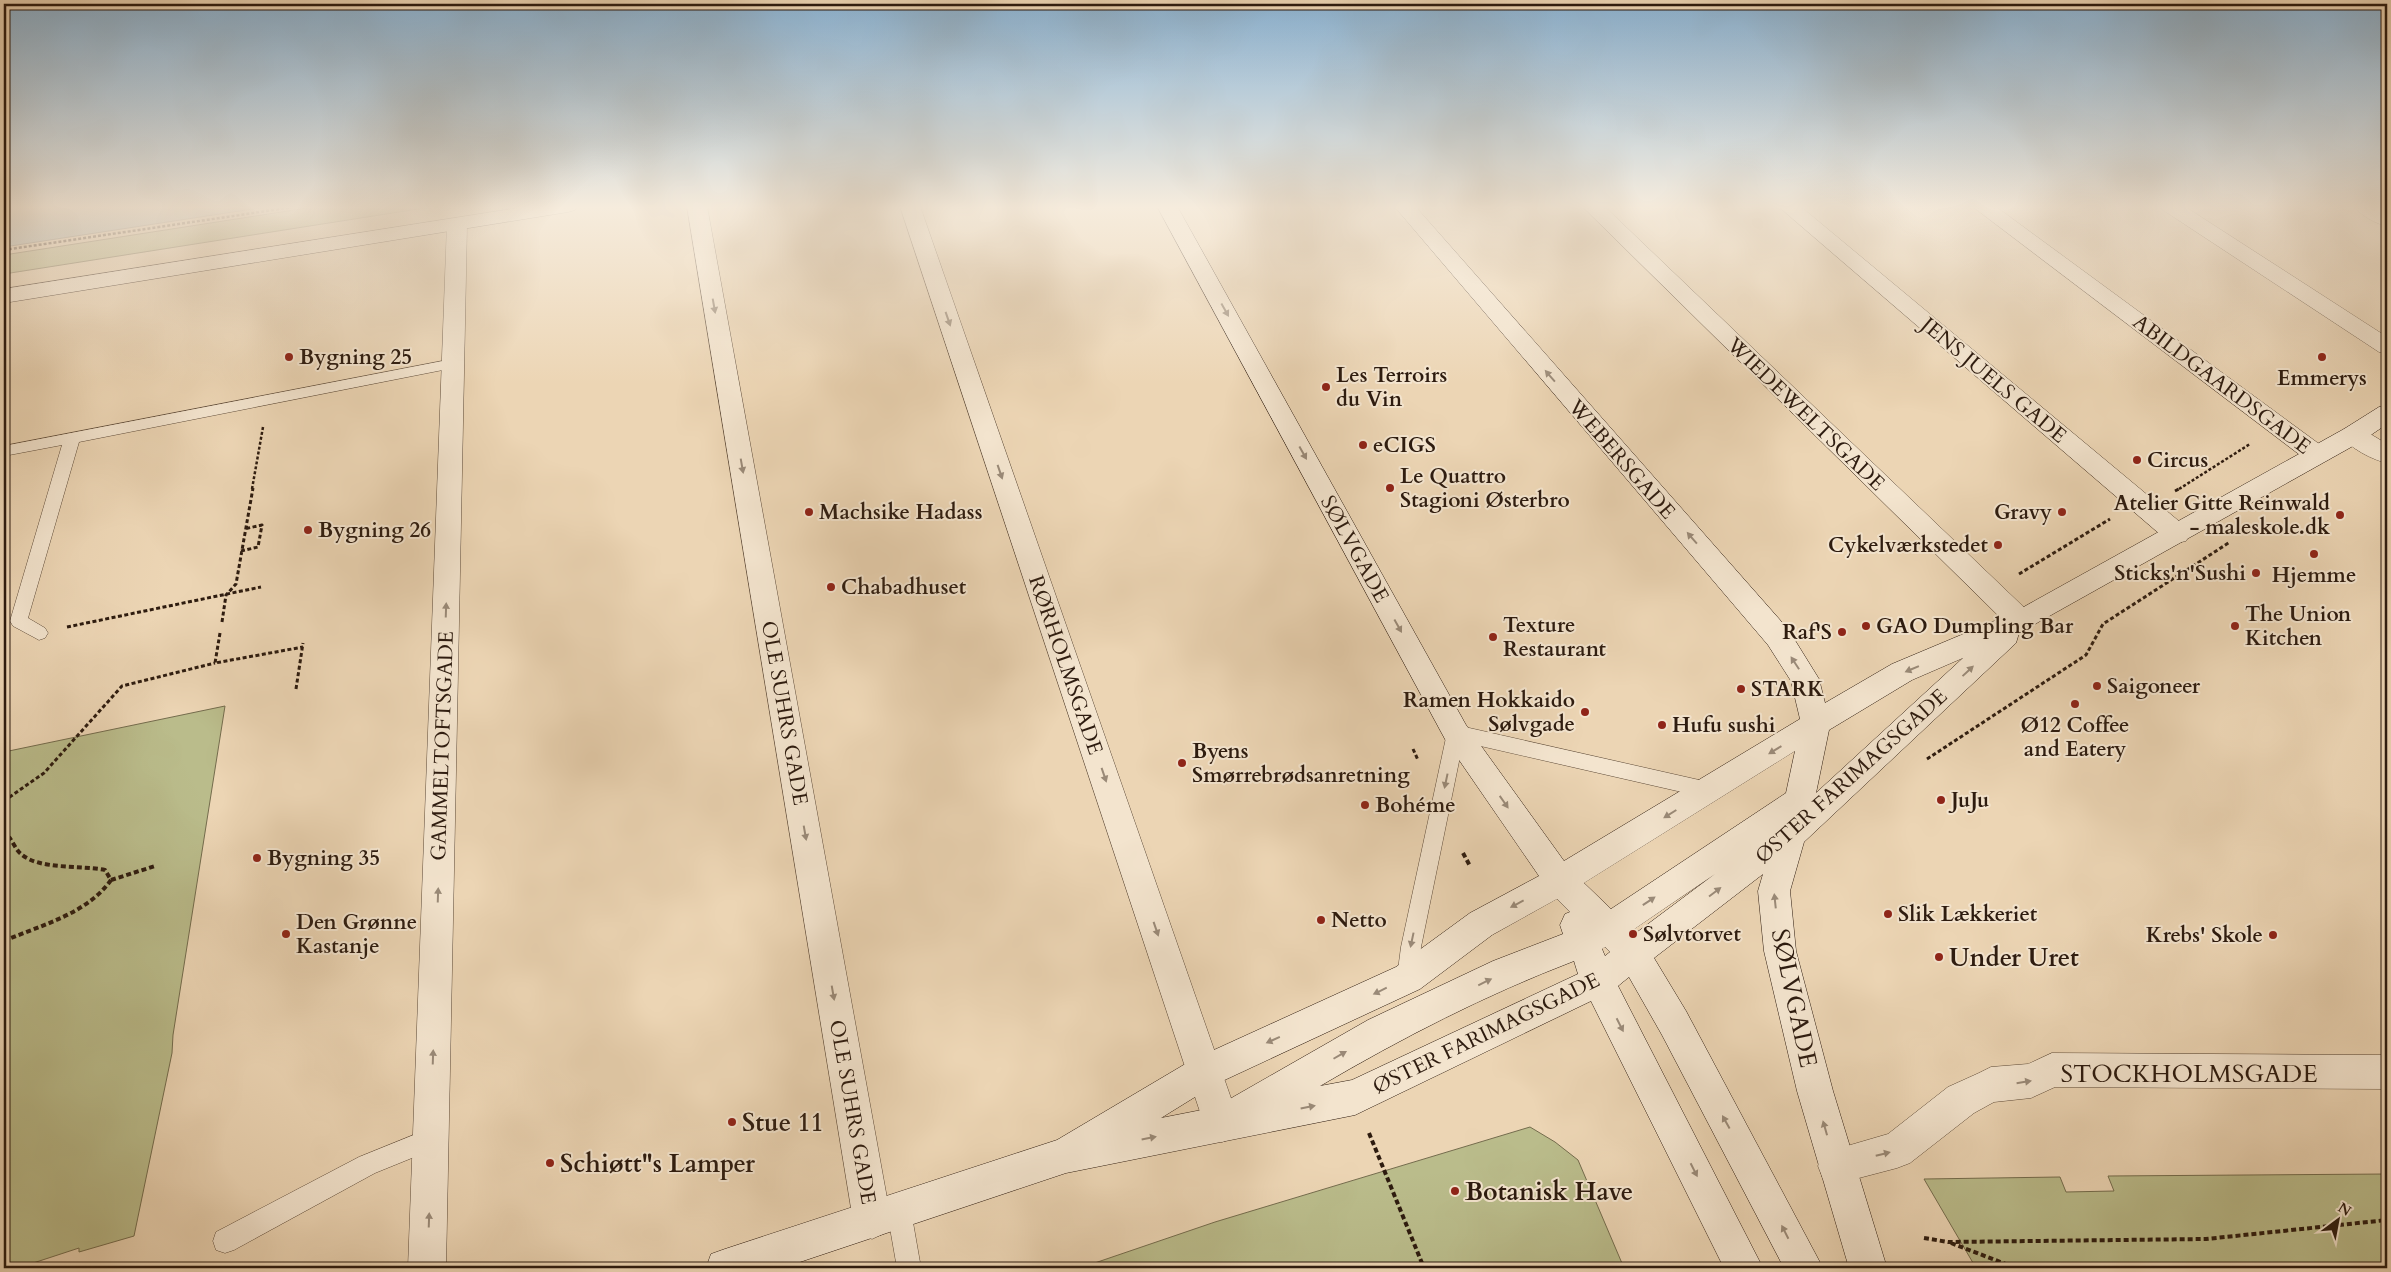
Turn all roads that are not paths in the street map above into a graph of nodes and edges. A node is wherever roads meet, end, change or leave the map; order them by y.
1 (197, 265) edge
2 (457, 265) edge
3 (708, 265) edge
4 (930, 265) edge
5 (1200, 265) edge
6 (1456, 265) edge
7 (1653, 265) edge
8 (1858, 265) edge
9 (2062, 265) edge
10 (2262, 265) edge
11 (4, 296) edge
12 (2387, 347) edge
13 (453, 364) junction
14 (2387, 413) edge
15 (2353, 435) junction
16 (72, 438) junction
17 (4, 451) edge
18 (2317, 455) junction
19 (2387, 455) edge
20 (2177, 534) junction
21 (2020, 621) junction
22 (39, 633) road end
23 (1816, 725) junction
24 (1456, 733) junction
25 (1708, 790) junction
26 (1799, 800) junction
27 (1791, 835) junction
28 (1560, 881) junction
29 (1608, 941) junction
30 (1408, 978) junction
31 (1598, 981) junction
32 (1204, 1072) junction
33 (2387, 1072) edge
34 (1222, 1124) junction
35 (431, 1138) junction
36 (1066, 1155) junction
37 (1836, 1166) junction
38 (886, 1215) junction
39 (225, 1241) dead end
40 (427, 1268) edge
41 (726, 1268) edge
42 (909, 1268) edge
43 (1744, 1268) edge
44 (1804, 1268) edge
45 (1868, 1268) edge

1 - 11 street
2 - 13 street, GAMMELTOFTSGADE
3 -> 38 street, OLE SUHRS GADE
4 -> 32 street, RØRHOLMSGADE
5 -> 24 street, SØLVGADE
23 -> 6 street, WEBERSGADE
7 - 21 street, WIEDEWELTSGADE
8 - 20 street, JENS JUELS GADE
9 - 18 street, ABILDGAARDSGADE
10 - 12 street
13 - 16 lane
35 -> 13 street, GAMMELTOFTSGADE
14 - 15 street, ØSTER FARIMAGSGADE
15 - 18 street, ØSTER FARIMAGSGADE
15 - 19 street
16 - 17 lane
16 - 22 lane
18 - 20 street, ØSTER FARIMAGSGADE
20 - 21 street, ØSTER FARIMAGSGADE
21 -> 23 street, ØSTER FARIMAGSGADE
27 -> 21 street, ØSTER FARIMAGSGADE
23 -> 25 street, ØSTER FARIMAGSGADE
23 - 26 street, SØLVGADE
24 - 25 lane
24 -> 28 street, SØLVGADE
24 -> 30 lane
25 -> 28 street, ØSTER FARIMAGSGADE
26 - 27 street, SØLVGADE
29 -> 26 street
29 -> 27 street, ØSTER FARIMAGSGADE
37 -> 27 street, SØLVGADE
28 - 29 street, SØLVGADE
28 -> 30 street, ØSTER FARIMAGSGADE
29 - 31 street, ØSTER FARIMAGSGADE
29 - 31 street, SØLVGADE
34 -> 29 street
44 -> 29 street, SØLVGADE
30 -> 32 street, ØSTER FARIMAGSGADE
34 -> 31 street, ØSTER FARIMAGSGADE
31 -> 43 street, SØLVGADE
32 - 34 street, RØRHOLMSGADE
32 - 36 street, ØSTER FARIMAGSGADE
37 -> 33 street, STOCKHOLMSGADE
36 -> 34 street, ØSTER FARIMAGSGADE
35 - 39 lane
40 -> 35 street, GAMMELTOFTSGADE
36 - 38 street, ØSTER FARIMAGSGADE
37 - 45 street, SØLVGADE
38 - 41 street, ØSTER FARIMAGSGADE
38 - 42 lane

